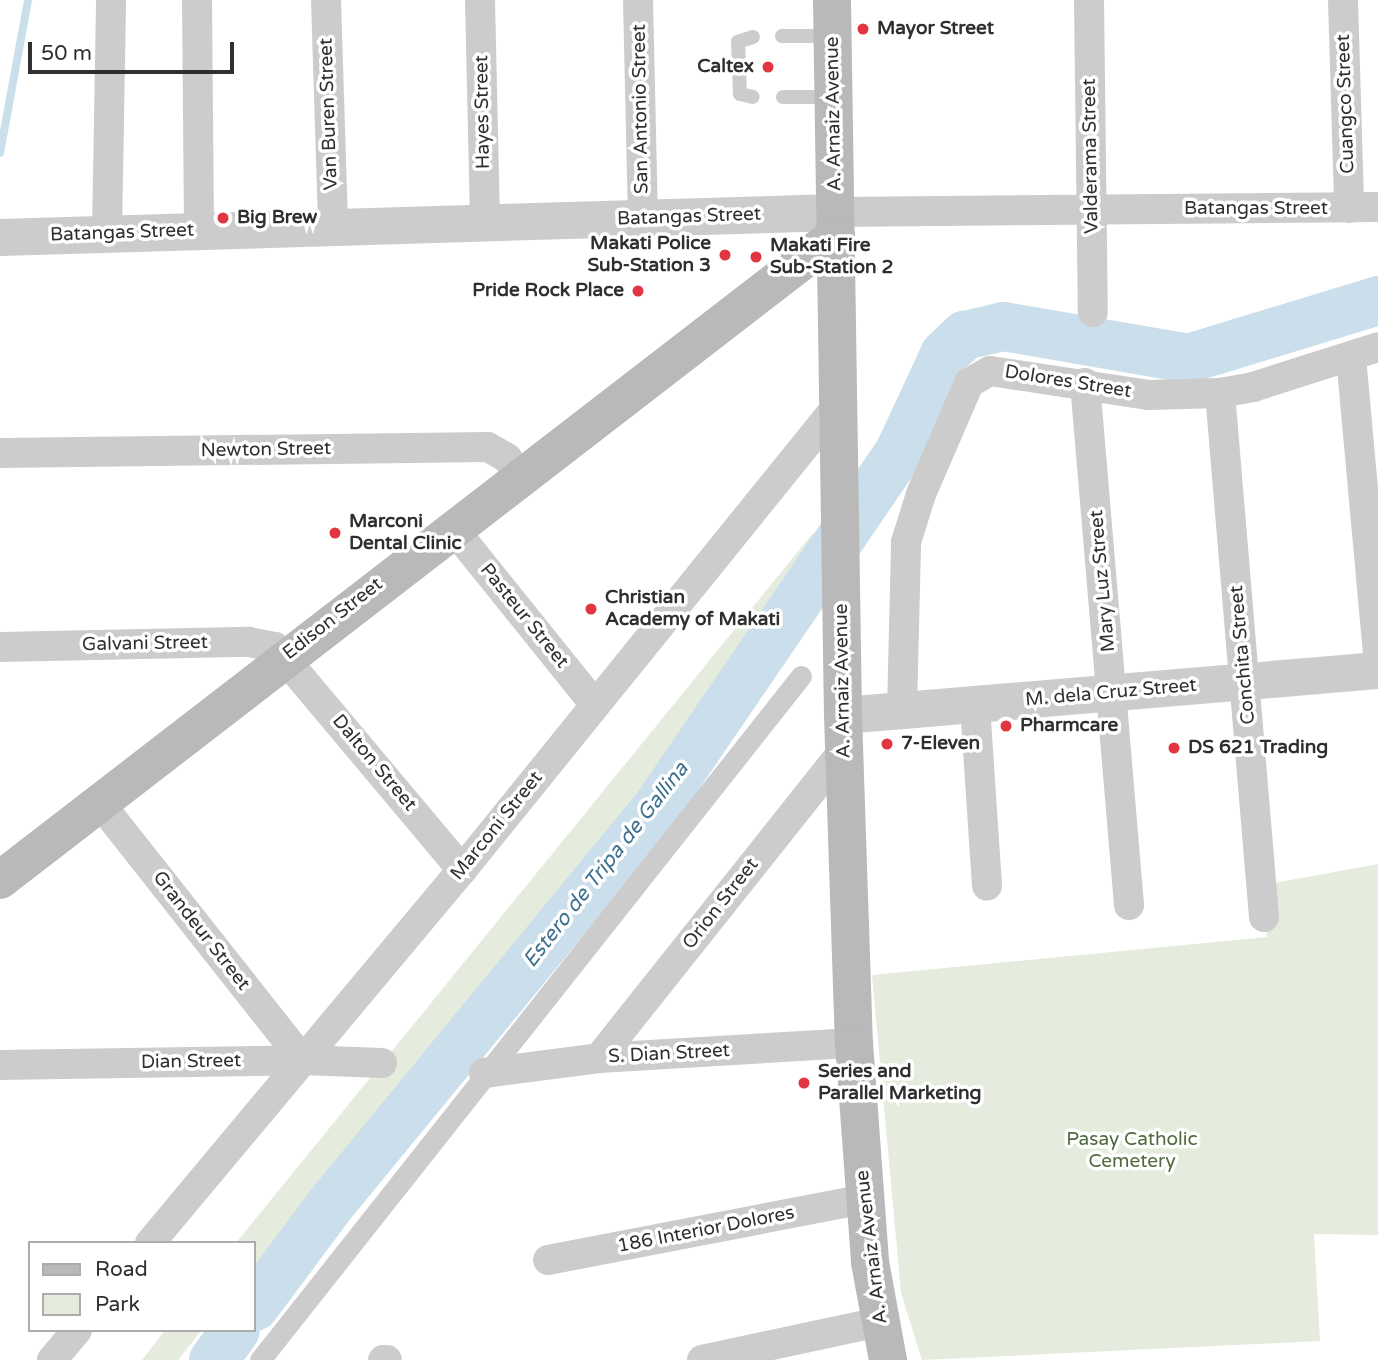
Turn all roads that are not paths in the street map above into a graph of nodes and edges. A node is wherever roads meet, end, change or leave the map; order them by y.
1 (111, 0) edge
2 (197, 0) edge
3 (326, 0) edge
4 (480, 0) edge
5 (638, 0) edge
6 (1088, 0) edge
7 (1343, 0) edge
8 (832, 18) edge
9 (782, 36) dead end
10 (753, 37) dead end
11 (753, 97) dead end
12 (783, 97) dead end
13 (834, 97) junction
14 (1364, 208) edge
15 (1092, 211) junction
16 (643, 218) junction
17 (485, 224) junction
18 (835, 224) junction
19 (333, 228) junction
20 (199, 231) junction
21 (107, 234) junction
22 (0, 237) edge
23 (1094, 312) dead end
24 (1365, 352) edge
25 (1085, 383) junction
26 (1220, 393) junction
27 (838, 405) junction
28 (0, 453) edge
29 (520, 476) junction
30 (452, 527) junction
31 (0, 647) edge
32 (1378, 652) edge
33 (286, 656) junction
34 (1378, 670) edge
35 (801, 676) dead end
36 (1246, 680) junction
37 (1114, 693) junction
38 (595, 705) junction
39 (975, 705) junction
40 (902, 710) junction
41 (844, 733) junction
42 (99, 802) junction
43 (462, 870) junction
44 (3, 872) edge
45 (987, 886) dead end
46 (1129, 905) dead end
47 (1264, 917) dead end
48 (854, 1043) junction
49 (599, 1058) junction
50 (303, 1060) junction
51 (382, 1063) dead end
52 (0, 1065) edge
53 (484, 1073) junction
54 (864, 1199) junction
55 (152, 1241) edge
56 (548, 1260) dead end
57 (880, 1322) junction
58 (75, 1332) edge
59 (52, 1360) edge
60 (261, 1360) edge
61 (702, 1360) edge
62 (888, 1360) edge

1 - 21 street
2 - 20 street
3 - 19 street, Van Buren Street
4 - 17 street, Hayes Street
5 - 16 street, San Antonio Street
6 - 15 street, Valderama Street
7 - 14 street, Cuangco Street
8 - 9 lane
8 - 13 main road, A. Arnaiz Avenue
10 - 11 lane
12 - 13 lane
13 - 18 main road, A. Arnaiz Avenue
14 - 15 street, Batangas Street
15 - 18 street, Batangas Street
15 - 23 street, Valderama Street
16 - 17 street, Batangas Street
16 - 18 street, Batangas Street
17 - 19 street, Batangas Street
18 - 27 main road, A. Arnaiz Avenue
18 - 29 main road, Edison Street
19 - 20 street, Batangas Street
20 - 21 street, Batangas Street
21 - 22 street, Batangas Street
24 - 26 street, Dolores Street
24 - 32 street
25 - 26 street, Dolores Street
25 - 37 street, Mary Luz Street
25 - 40 street, Dolores Street
26 - 36 street, Conchita Street
27 - 38 street, Marconi Street
27 - 41 main road, A. Arnaiz Avenue
28 - 29 street, Newton Street
29 - 30 main road, Edison Street
30 - 33 main road, Edison Street
30 - 38 street, Pasteur Street
31 - 33 street, Galvani Street
33 - 42 main road, Edison Street
33 - 43 street, Dalton Street
34 - 36 street, M. dela Cruz Street
35 - 53 street
36 - 37 street, M. dela Cruz Street
36 - 47 street, Conchita Street
37 - 39 street, M. dela Cruz Street
37 - 46 street, Mary Luz Street
38 - 43 street, Marconi Street
39 - 40 street, M. dela Cruz Street
39 - 45 street
40 - 41 street, M. dela Cruz Street
41 - 48 main road, A. Arnaiz Avenue
41 - 49 street, Orion Street
42 - 44 main road, Edison Street
42 - 50 street, Grandeur Street
43 - 50 street, Marconi Street
48 - 49 street, S. Dian Street
48 - 54 main road, A. Arnaiz Avenue
49 - 53 street, S. Dian Street
50 - 51 street, Dian Street
50 - 52 street, Dian Street
50 - 55 street, Marconi Street
53 - 60 street
54 - 56 street, 186 Interior Dolores
54 - 57 main road, A. Arnaiz Avenue
57 - 61 street
57 - 62 main road, A. Arnaiz Avenue
58 - 59 street

